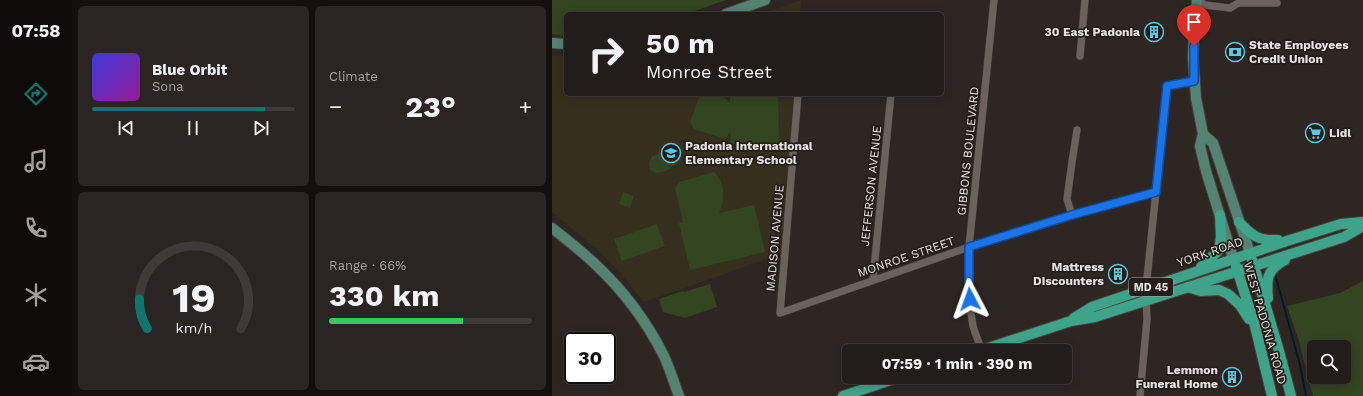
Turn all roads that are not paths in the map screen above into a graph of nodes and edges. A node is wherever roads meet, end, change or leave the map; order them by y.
1 (765, 0) edge
2 (994, 0) edge
3 (1085, 0) edge
4 (1198, 0) edge
5 (1235, 2) edge
6 (1277, 4) dead end
7 (732, 12) edge
8 (552, 43) edge
9 (564, 44) edge
10 (1080, 56) dead end
11 (1194, 81) junction
12 (798, 96) edge
13 (891, 96) edge
14 (1077, 130) dead end
15 (1203, 134) junction
16 (1156, 192) junction
17 (1072, 215) junction
18 (1220, 215) junction
19 (1239, 222) junction
20 (1363, 222) edge
21 (1363, 226) edge
22 (552, 228) edge
23 (1290, 240) junction
24 (969, 247) junction
25 (1306, 249) junction
26 (1250, 253) junction
27 (1233, 258) junction
28 (1254, 266) junction
29 (1197, 271) junction
30 (1238, 271) junction
31 (873, 280) junction
32 (1187, 287) junction
33 (1146, 288) junction
34 (1146, 301) junction
35 (780, 313) joint
36 (1270, 320) junction
37 (1071, 321) junction
38 (1255, 326) junction
39 (978, 344) edge
40 (999, 344) edge
41 (879, 384) edge
42 (679, 396) edge
43 (843, 396) edge
44 (1140, 396) edge
45 (1272, 396) edge
46 (1291, 396) edge

1 - 7 street
2 - 24 street, GIBBONS BOULEVARD
3 - 10 street
4 - 5 street
4 - 11 street
5 - 6 street
8 - 9 street
11 - 15 street
11 - 16 street
12 - 35 street, MADISON AVENUE
13 - 31 street, JEFFERSON AVENUE
14 - 17 street
15 - 18 street
15 - 19 street
16 - 17 street, MONROE STREET
16 - 33 street
17 - 24 street, MONROE STREET
18 - 27 street
18 - 29 main road
19 - 23 main road
19 - 26 street
20 - 23 main road, YORK ROAD / MD 45
21 - 25 main road, YORK ROAD / MD 45
22 - 42 street
23 - 26 main road, YORK ROAD / MD 45
24 - 31 street, MONROE STREET
24 - 39 street, GIBBONS BOULEVARD
25 - 28 main road, YORK ROAD / MD 45
25 - 36 main road
26 - 27 main road, YORK ROAD / MD 45
26 - 28 main road, WEST PADONIA ROAD
27 - 29 main road, YORK ROAD / MD 45
27 - 30 main road, WEST PADONIA ROAD
28 - 30 main road, YORK ROAD / MD 45
28 - 36 main road, WEST PADONIA ROAD
29 - 33 main road, YORK ROAD / MD 45
30 - 32 main road, YORK ROAD / MD 45
30 - 38 main road, WEST PADONIA ROAD
31 - 35 street, MONROE STREET
32 - 34 main road, YORK ROAD / MD 45
32 - 38 main road
33 - 37 main road, YORK ROAD / MD 45
34 - 37 main road, YORK ROAD / MD 45
34 - 44 street
36 - 46 main road, WEST PADONIA ROAD
37 - 40 main road, YORK ROAD / MD 45
38 - 45 main road, WEST PADONIA ROAD
41 - 43 main road

